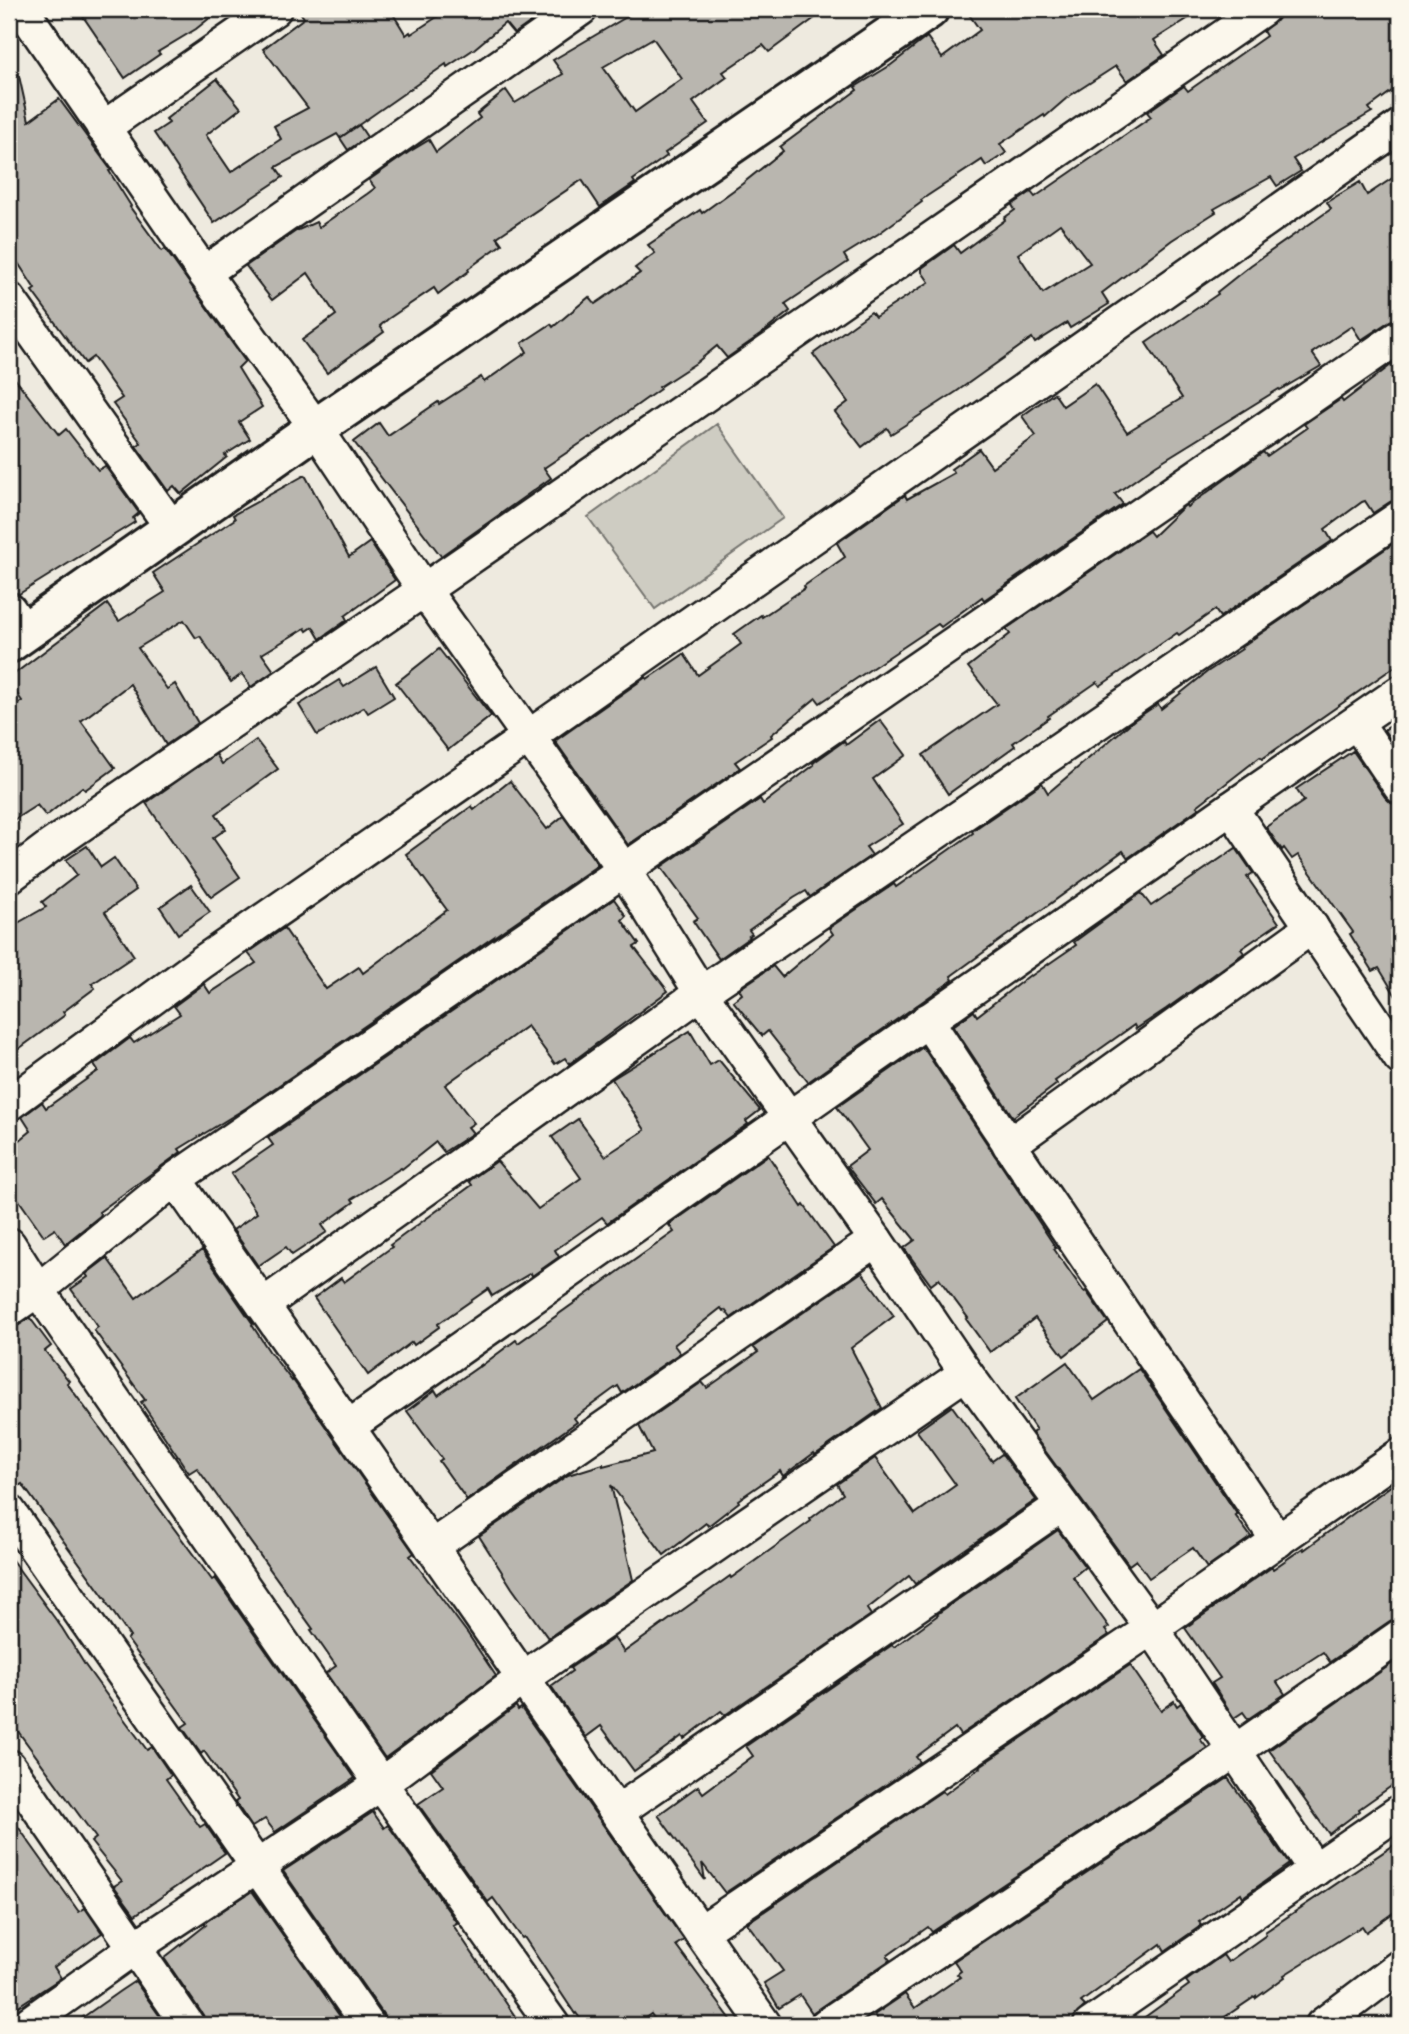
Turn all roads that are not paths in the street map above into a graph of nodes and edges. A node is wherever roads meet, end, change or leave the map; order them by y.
1 (22, 9) edge
2 (275, 9) edge
3 (581, 9) edge
4 (929, 9) edge
5 (1262, 9) edge
6 (1400, 126) edge
7 (103, 128) junction
8 (204, 273) junction
9 (9, 299) edge
10 (1400, 336) edge
11 (316, 428) junction
12 (1400, 517) edge
13 (172, 528) junction
14 (424, 590) junction
15 (14, 628) edge
16 (1400, 692) edge
17 (1356, 723) junction
18 (528, 737) junction
19 (1400, 787) edge
20 (1231, 808) junction
21 (624, 870) junction
22 (9, 877) edge
23 (1312, 927) junction
24 (701, 993) junction
25 (927, 1020) junction
26 (1400, 1058) edge
27 (9, 1104) edge
28 (790, 1119) junction
29 (1009, 1145) junction
30 (175, 1180) junction
31 (876, 1240) junction
32 (9, 1244) edge
33 (38, 1290) junction
34 (263, 1305) junction
35 (9, 1310) edge
36 (966, 1373) junction
37 (348, 1427) junction
38 (1400, 1455) edge
39 (1062, 1504) junction
40 (9, 1511) edge
41 (1278, 1541) junction
42 (431, 1547) junction
43 (1152, 1628) junction
44 (1400, 1636) edge
45 (523, 1678) junction
46 (1235, 1751) junction
47 (9, 1766) edge
48 (381, 1784) junction
49 (1400, 1811) edge
50 (617, 1812) junction
51 (257, 1864) junction
52 (1315, 1870) junction
53 (700, 1932) junction
54 (134, 1948) junction
55 (1400, 1966) edge
56 (26, 2025) edge
57 (188, 2025) edge
58 (368, 2025) edge
59 (553, 2025) edge
60 (765, 2025) edge
61 (826, 2025) edge
62 (1090, 2025) edge
63 (1322, 2025) edge

1 - 7 street
2 - 7 street
3 - 8 street
4 - 11 street
5 - 14 street
6 - 18 street
7 - 8 street
8 - 11 street
9 - 13 street
10 - 21 street
11 - 13 street
11 - 14 street
12 - 24 street
13 - 15 street
14 - 18 street
14 - 22 street
16 - 17 street
17 - 19 street
17 - 20 street
18 - 21 street
18 - 27 street
20 - 23 street
20 - 25 street
21 - 24 street
21 - 30 street
23 - 26 street
23 - 29 street
24 - 28 street
24 - 34 street
25 - 28 street
25 - 29 street
28 - 31 street
28 - 37 street
29 - 41 street
30 - 33 street
30 - 34 street
31 - 36 street
31 - 42 street
32 - 33 street
33 - 35 street
33 - 48 street
34 - 37 street
36 - 39 street
36 - 45 street
37 - 42 street
38 - 41 street
39 - 43 street
39 - 50 street
40 - 51 street
41 - 43 street
42 - 45 street
43 - 46 street
43 - 53 street
44 - 46 street
45 - 48 street
45 - 50 street
46 - 52 street
46 - 61 street
47 - 54 street
48 - 51 street
48 - 59 street
49 - 52 street
50 - 53 street
51 - 54 street
51 - 58 street
52 - 62 street
53 - 60 street
54 - 56 street
54 - 57 street
55 - 63 street

